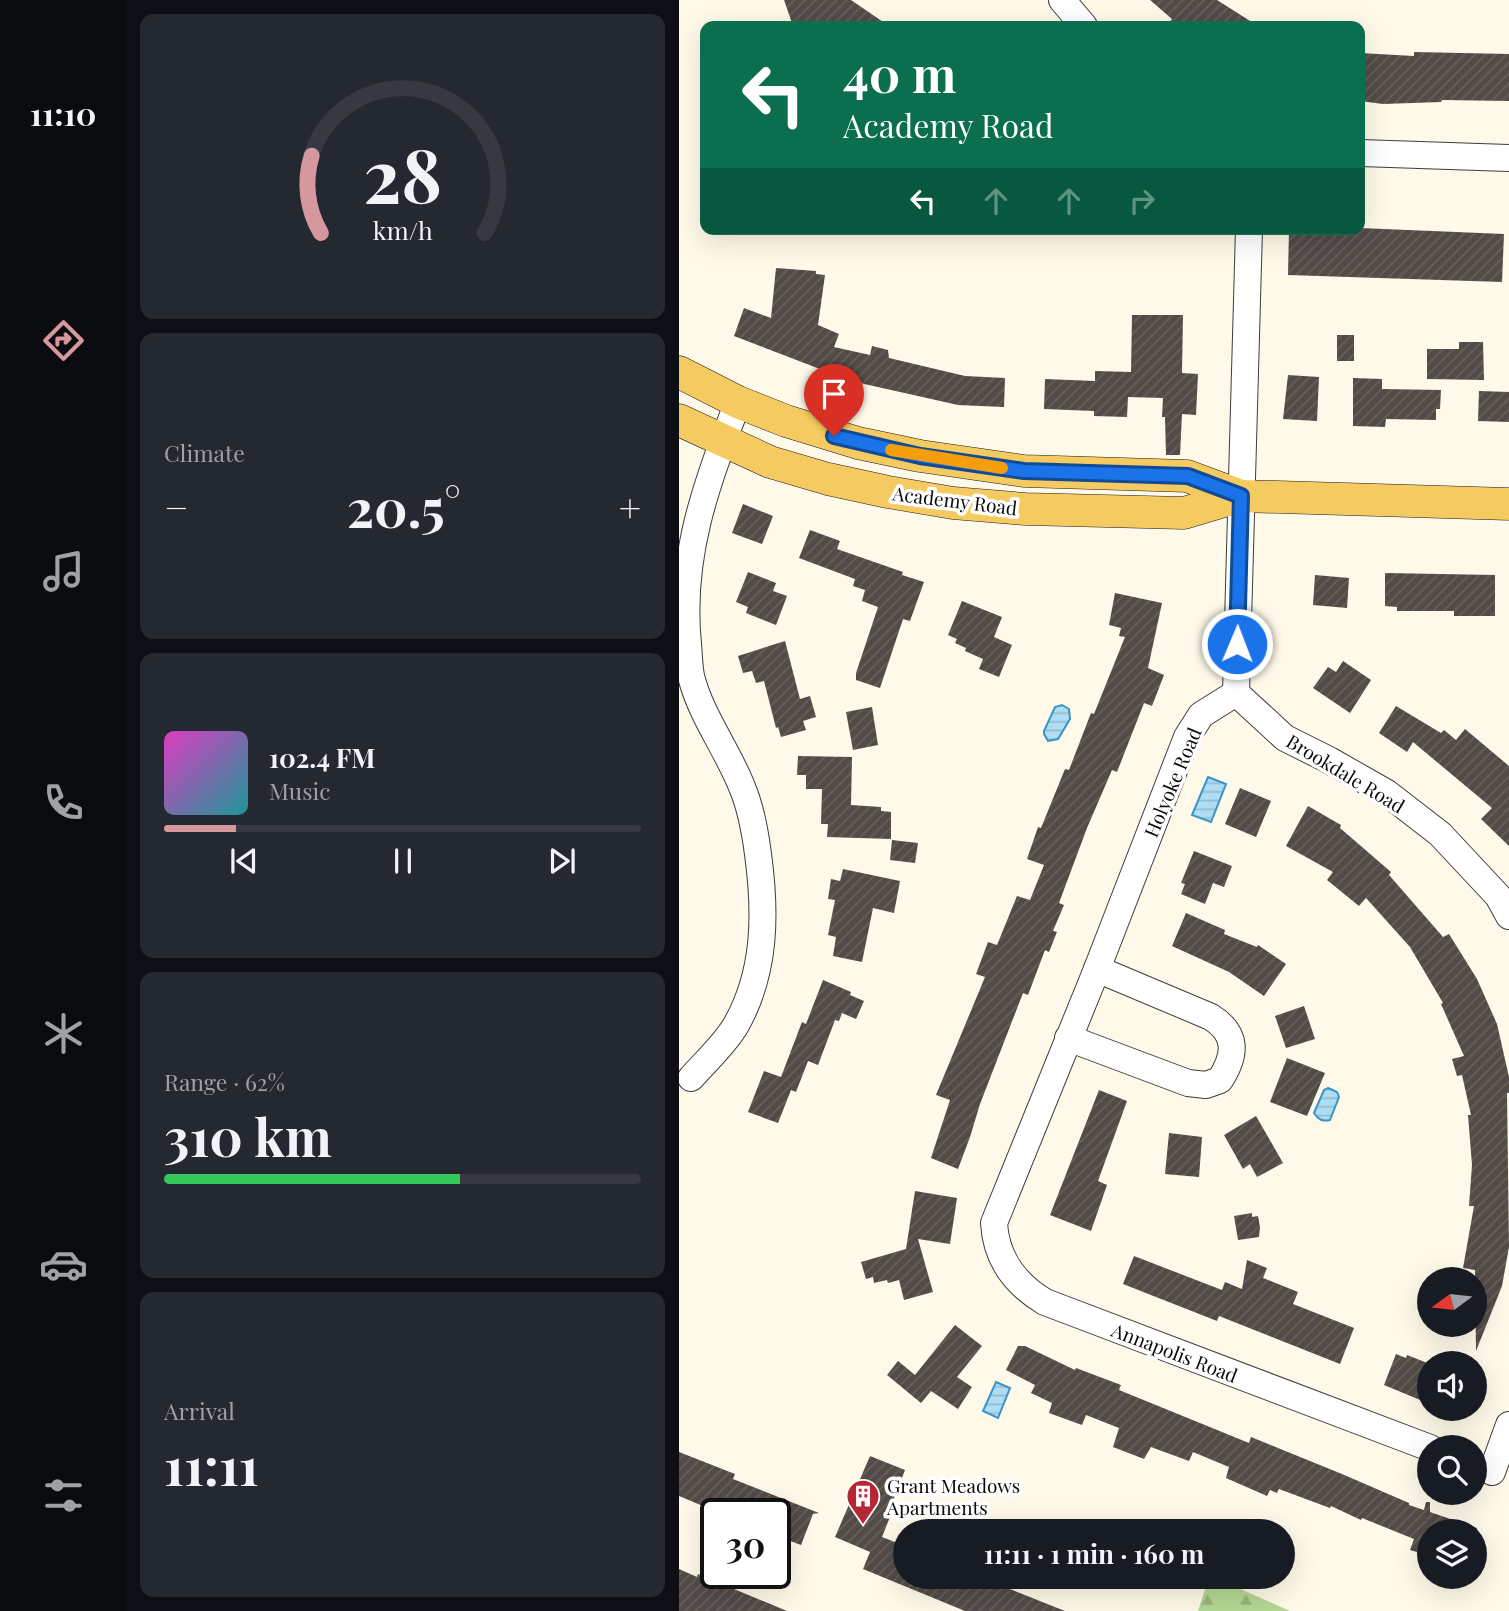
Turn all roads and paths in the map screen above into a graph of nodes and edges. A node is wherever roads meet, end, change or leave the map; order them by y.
1 (1062, 0) edge
2 (1080, 21) edge
3 (1365, 153) edge
4 (1509, 158) edge
5 (1249, 235) edge
6 (679, 372) edge
7 (739, 402) junction
8 (679, 420) edge
9 (723, 442) junction
10 (1241, 496) junction
11 (1509, 504) edge
12 (1236, 693) junction
13 (1505, 900) edge
14 (1097, 969) junction
15 (1068, 1038) junction
16 (691, 1077) dead end
17 (1007, 1191) joint
18 (1509, 1425) edge
19 (1417, 1443) edge
20 (1492, 1472) edge

1 - 2 street
3 - 4 street
5 - 10 street
6 - 7 main road, Academy Road
7 - 9 street
7 - 10 main road, Academy Road
8 - 9 main road, Academy Road
9 - 10 main road, Academy Road
9 - 16 street
10 - 11 main road, Academy Road
10 - 12 street
12 - 13 street, Brookdale Road
12 - 14 street, Holyoke Road
14 - 15 street, Holyoke Road
14 - 15 street
15 - 17 street, Holyoke Road
17 - 19 street, Annapolis Road
18 - 20 street

